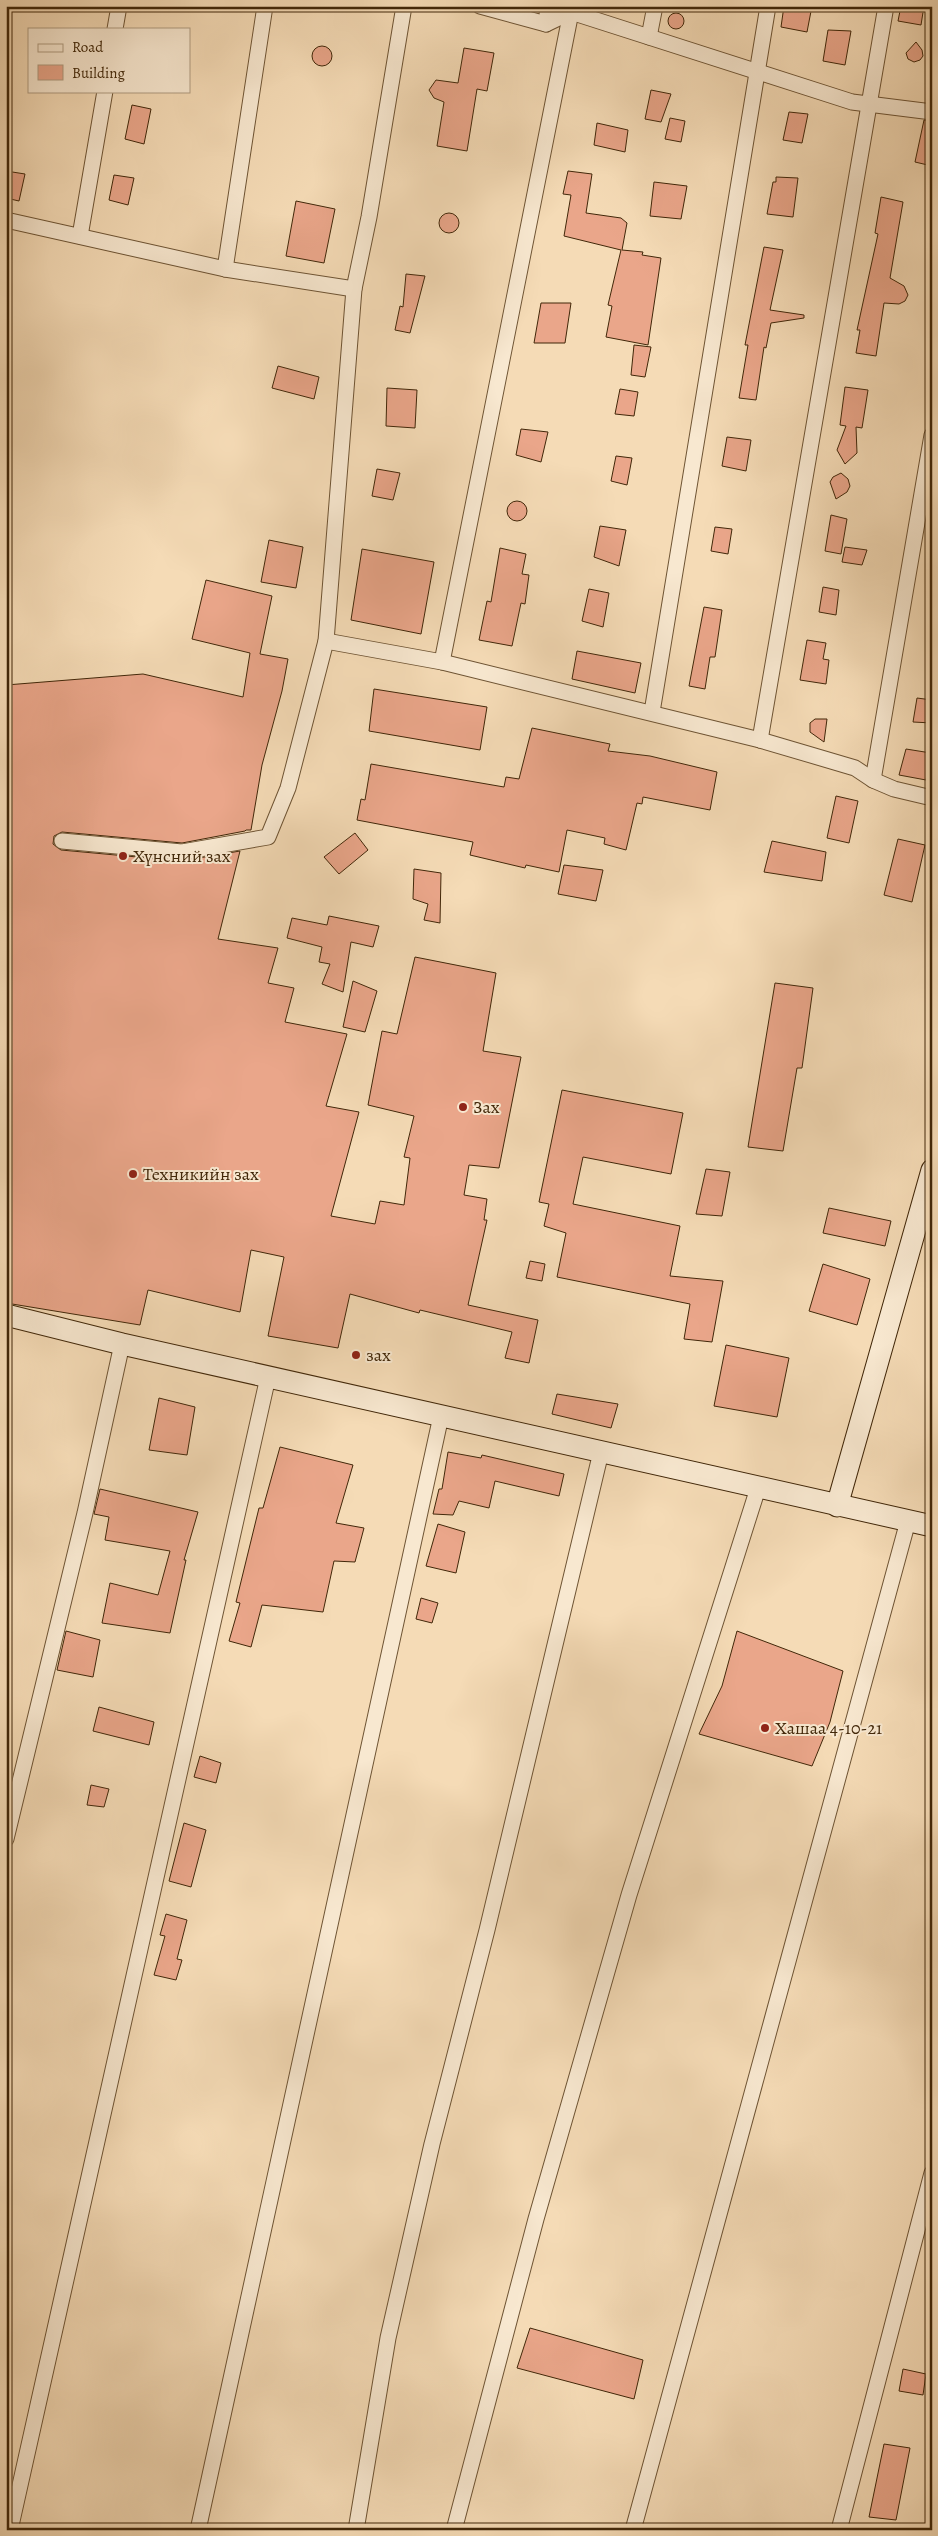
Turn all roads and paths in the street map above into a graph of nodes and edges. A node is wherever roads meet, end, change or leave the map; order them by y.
1 (119, 6) edge
2 (266, 6) edge
3 (404, 6) edge
4 (480, 6) edge
5 (548, 6) edge
6 (655, 6) edge
7 (768, 6) edge
8 (886, 6) edge
9 (571, 12) junction
10 (546, 24) junction
11 (115, 28) edge
12 (649, 37) junction
13 (757, 72) junction
14 (105, 92) edge
15 (868, 105) junction
16 (932, 112) edge
17 (6, 220) edge
18 (80, 236) junction
19 (225, 269) junction
20 (354, 289) junction
21 (932, 435) edge
22 (326, 641) junction
23 (442, 662) junction
24 (653, 706) dead end
25 (760, 740) junction
26 (873, 780) junction
27 (932, 798) edge
28 (62, 841) dead end
29 (932, 1170) edge
30 (6, 1315) edge
31 (122, 1344) junction
32 (268, 1377) junction
33 (441, 1416) junction
34 (601, 1452) junction
35 (758, 1488) junction
36 (837, 1506) junction
37 (908, 1521) junction
38 (932, 1526) edge
39 (6, 1839) edge
40 (932, 2173) edge
41 (10, 2530) edge
42 (198, 2530) edge
43 (356, 2530) edge
44 (454, 2530) edge
45 (633, 2530) edge
46 (839, 2530) edge

1 - 11 street
2 - 19 street
3 - 20 street
4 - 10 street
5 - 10 street
6 - 12 street
7 - 13 street
8 - 15 street
9 - 10 street
9 - 12 street
9 - 23 street
12 - 13 street
13 - 15 street
13 - 24 street
14 - 18 street
15 - 16 street
15 - 25 street
17 - 18 street
18 - 19 street
19 - 20 street
20 - 22 street
21 - 26 street
22 - 23 street
22 - 28 street
23 - 25 street
25 - 26 street
26 - 27 street
29 - 36 main road
30 - 31 main road
31 - 32 main road
31 - 39 street
32 - 33 main road
32 - 41 street
33 - 34 main road
33 - 42 street
34 - 35 main road
34 - 43 street
35 - 36 main road
35 - 44 street
36 - 37 main road
37 - 38 main road
37 - 45 street
40 - 46 street

